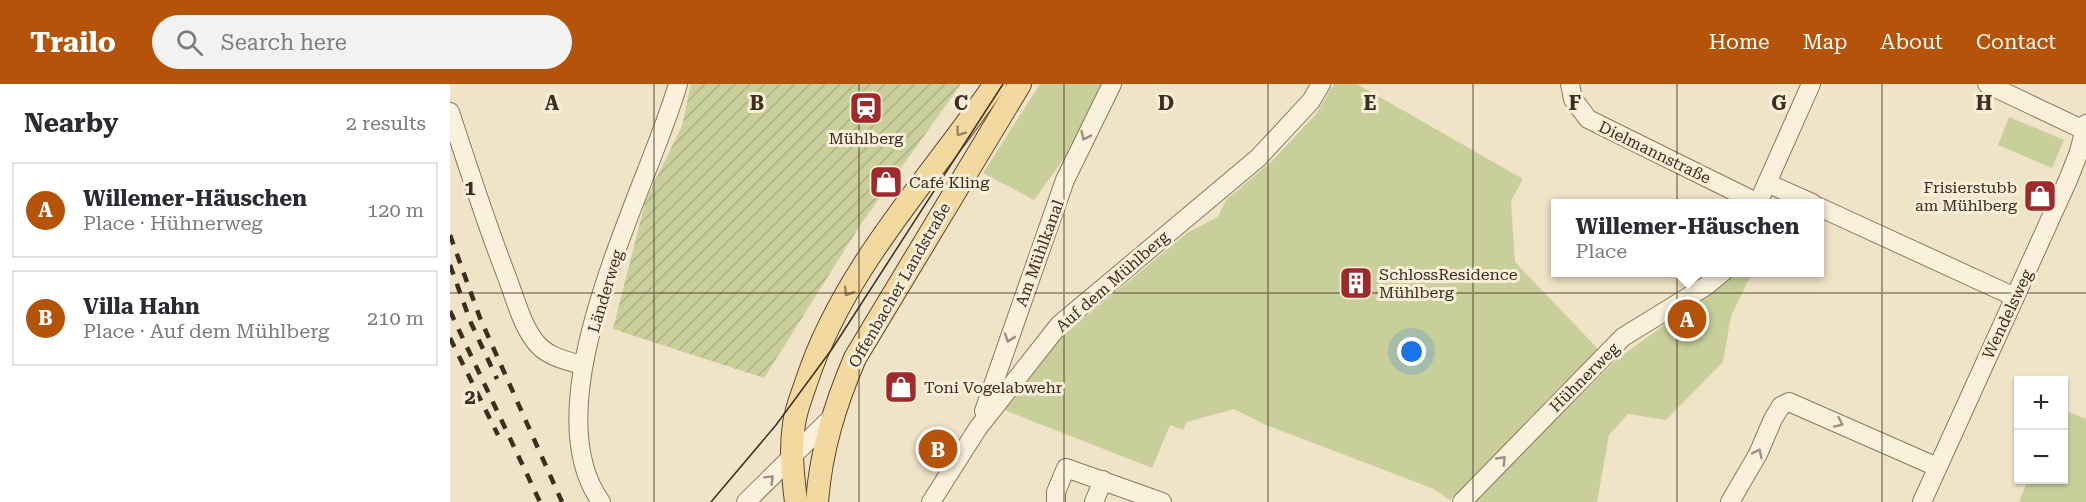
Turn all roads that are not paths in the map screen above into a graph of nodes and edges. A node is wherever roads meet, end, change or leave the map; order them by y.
1 (678, 84) edge
2 (995, 84) edge
3 (1020, 84) edge
4 (1112, 84) edge
5 (1321, 84) edge
6 (1570, 84) edge
7 (1811, 84) edge
8 (1987, 84) edge
9 (450, 112) edge
10 (2085, 127) edge
11 (939, 161) junction
12 (2080, 167) edge
13 (962, 178) junction
14 (1767, 183) junction
15 (1750, 199) edge
16 (1760, 199) edge
17 (1801, 199) edge
18 (1824, 209) edge
19 (1718, 277) edge
20 (2014, 297) junction
21 (582, 365) junction
22 (832, 416) junction
23 (978, 428) junction
24 (793, 455) junction
25 (1937, 467) junction
26 (1103, 480) junction
27 (601, 502) edge
28 (746, 502) edge
29 (796, 502) edge
30 (817, 502) edge
31 (931, 502) edge
32 (1056, 502) edge
33 (1094, 502) edge
34 (1161, 502) edge
35 (1462, 502) edge
36 (1730, 502) edge
37 (1922, 502) edge

1 - 21 street, Länderweg
2 -> 11 main road, Offenbacher Landstraße
3 - 13 main road, Offenbacher Landstraße
4 -> 23 street, Am Mühlkanal
5 - 23 street, Auf dem Mühlberg
6 - 15 street, Dielmannstraße
7 - 14 street
8 - 10 street
9 - 21 street
10 - 12 street, Wendelsweg
11 - 13 main road
11 -> 24 main road, Offenbacher Landstraße
12 - 20 street, Wendelsweg
13 - 22 main road, Offenbacher Landstraße
14 - 16 street
14 - 17 street
18 - 20 street
35 -> 19 street, Hühnerweg
20 - 25 street, Wendelsweg
21 - 27 street, Länderweg
22 - 24 street
22 - 30 main road, Offenbacher Landstraße
23 - 31 street, Auf dem Mühlberg
28 -> 24 street
24 - 29 main road, Offenbacher Landstraße
36 -> 25 street
25 - 37 street, Wendelsweg
26 - 32 street
26 - 33 street
26 - 34 street

